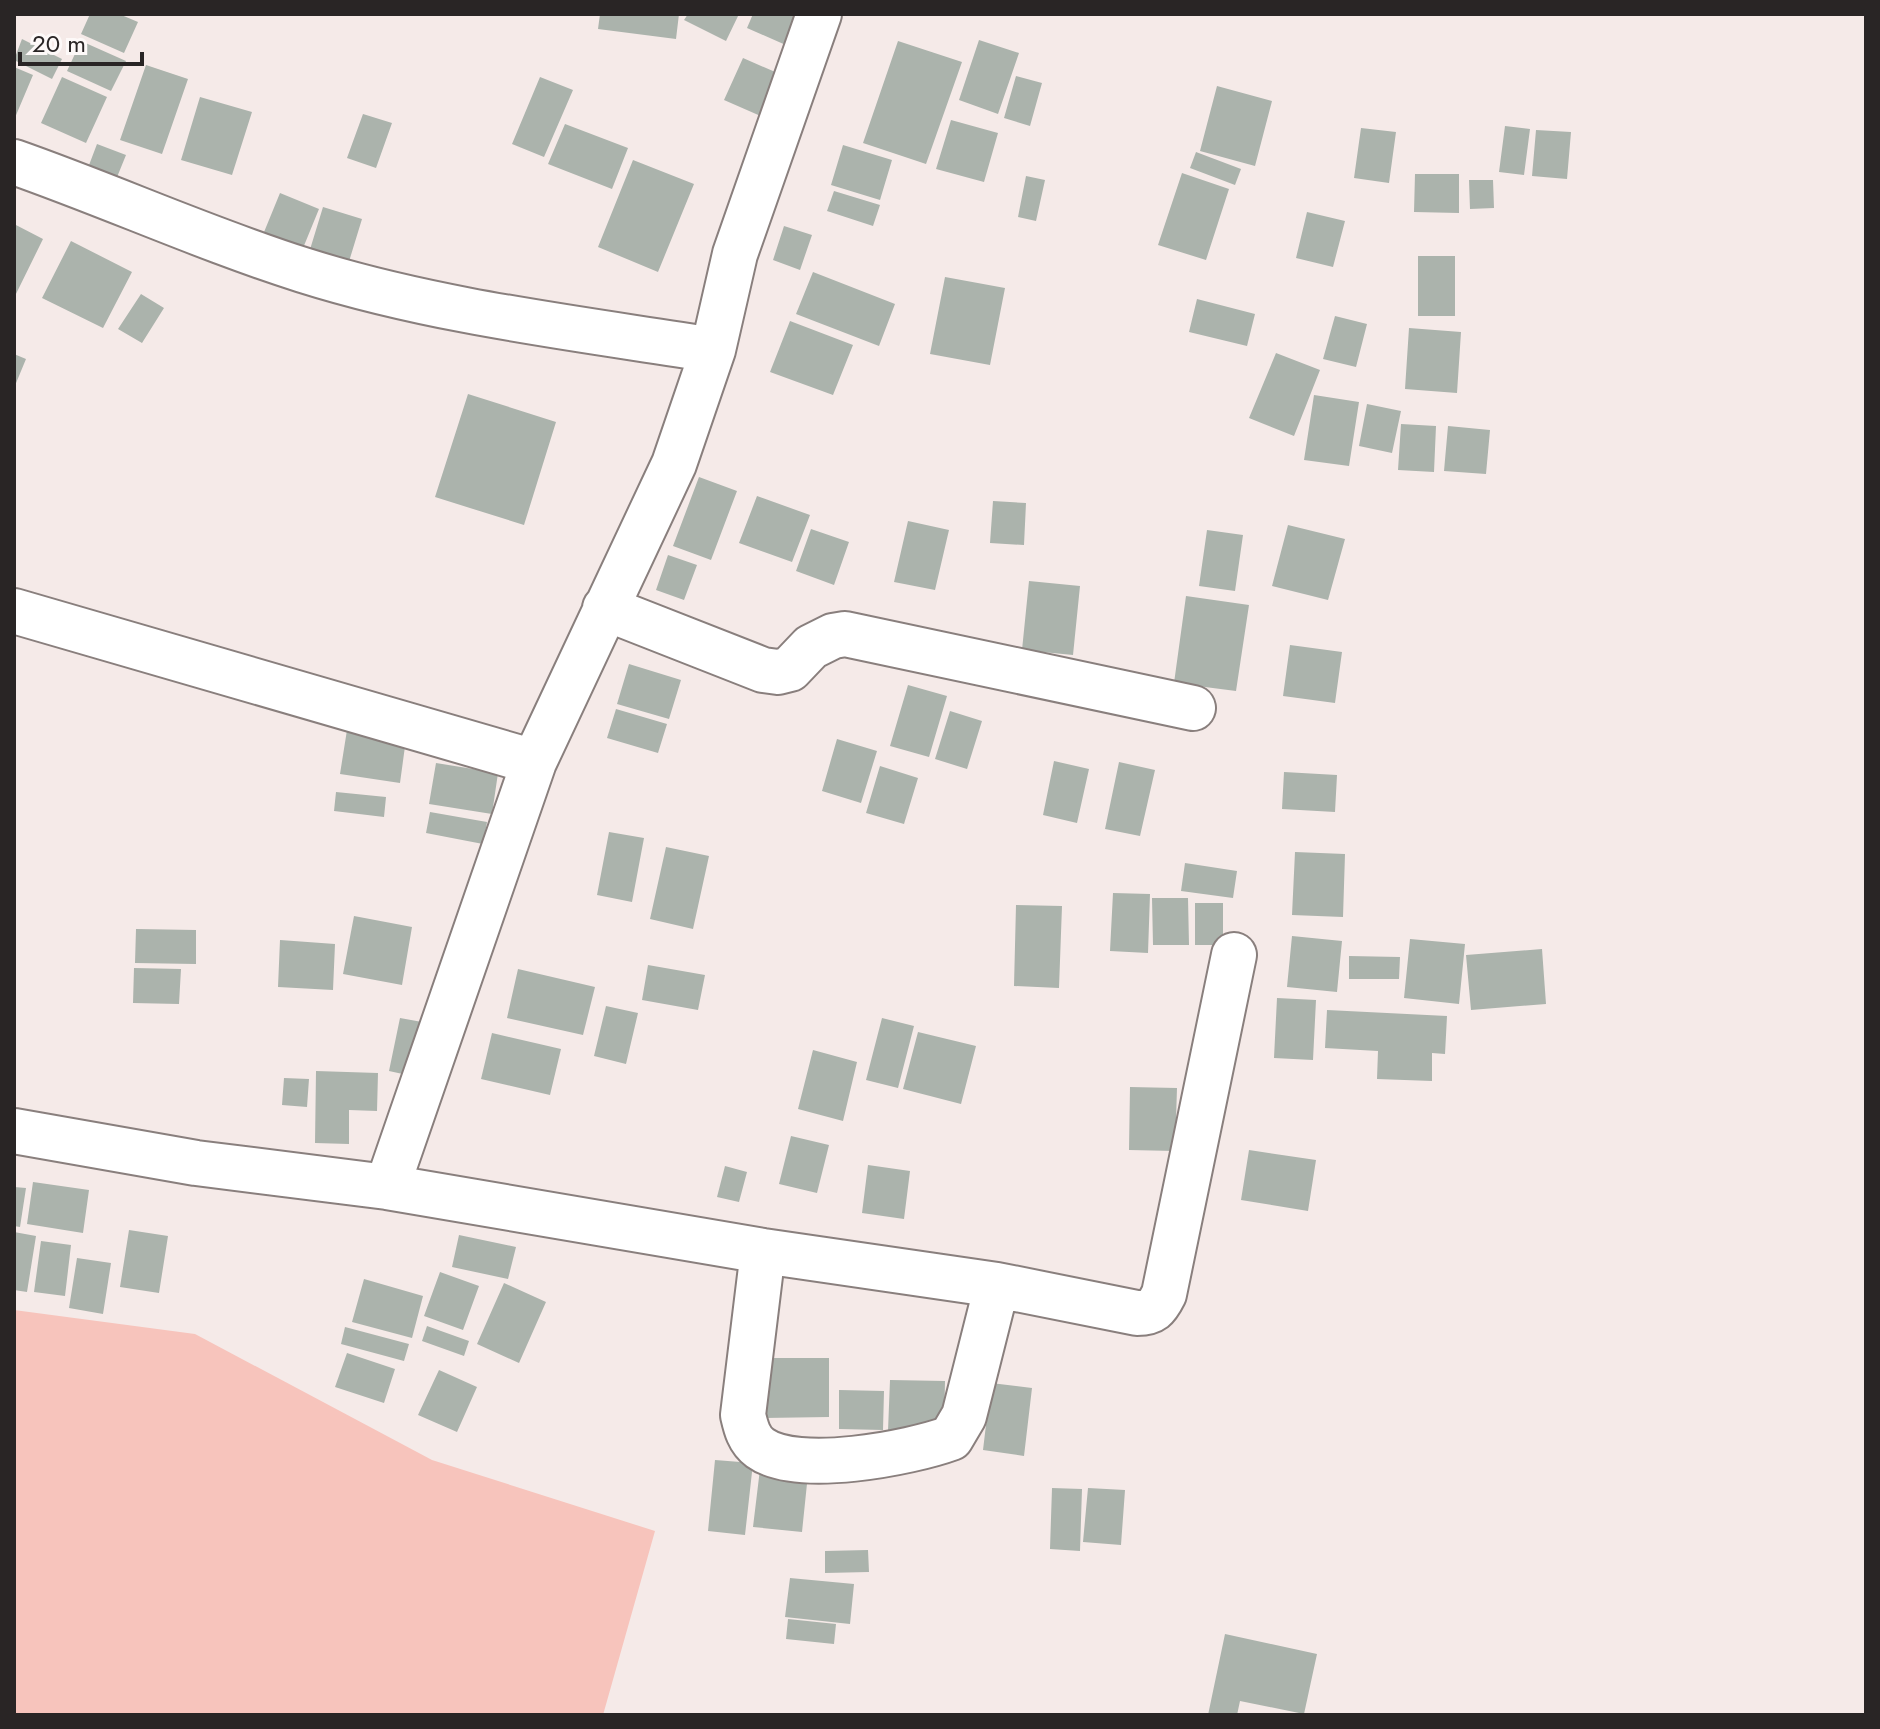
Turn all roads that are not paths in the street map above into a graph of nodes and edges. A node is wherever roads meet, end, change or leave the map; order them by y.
1 (819, 14) edge
2 (14, 162) edge
3 (713, 350) junction
4 (605, 608) junction
5 (14, 611) edge
6 (1193, 708) dead end
7 (534, 762) junction
8 (1234, 955) dead end
9 (14, 1131) edge
10 (387, 1187) junction
11 (763, 1251) junction
12 (997, 1285) junction

1 - 3 street
2 - 3 street
3 - 4 street
4 - 6 street
4 - 7 street
5 - 7 street
7 - 10 street
8 - 12 street
9 - 10 street
10 - 11 street
11 - 12 street
11 - 12 street

